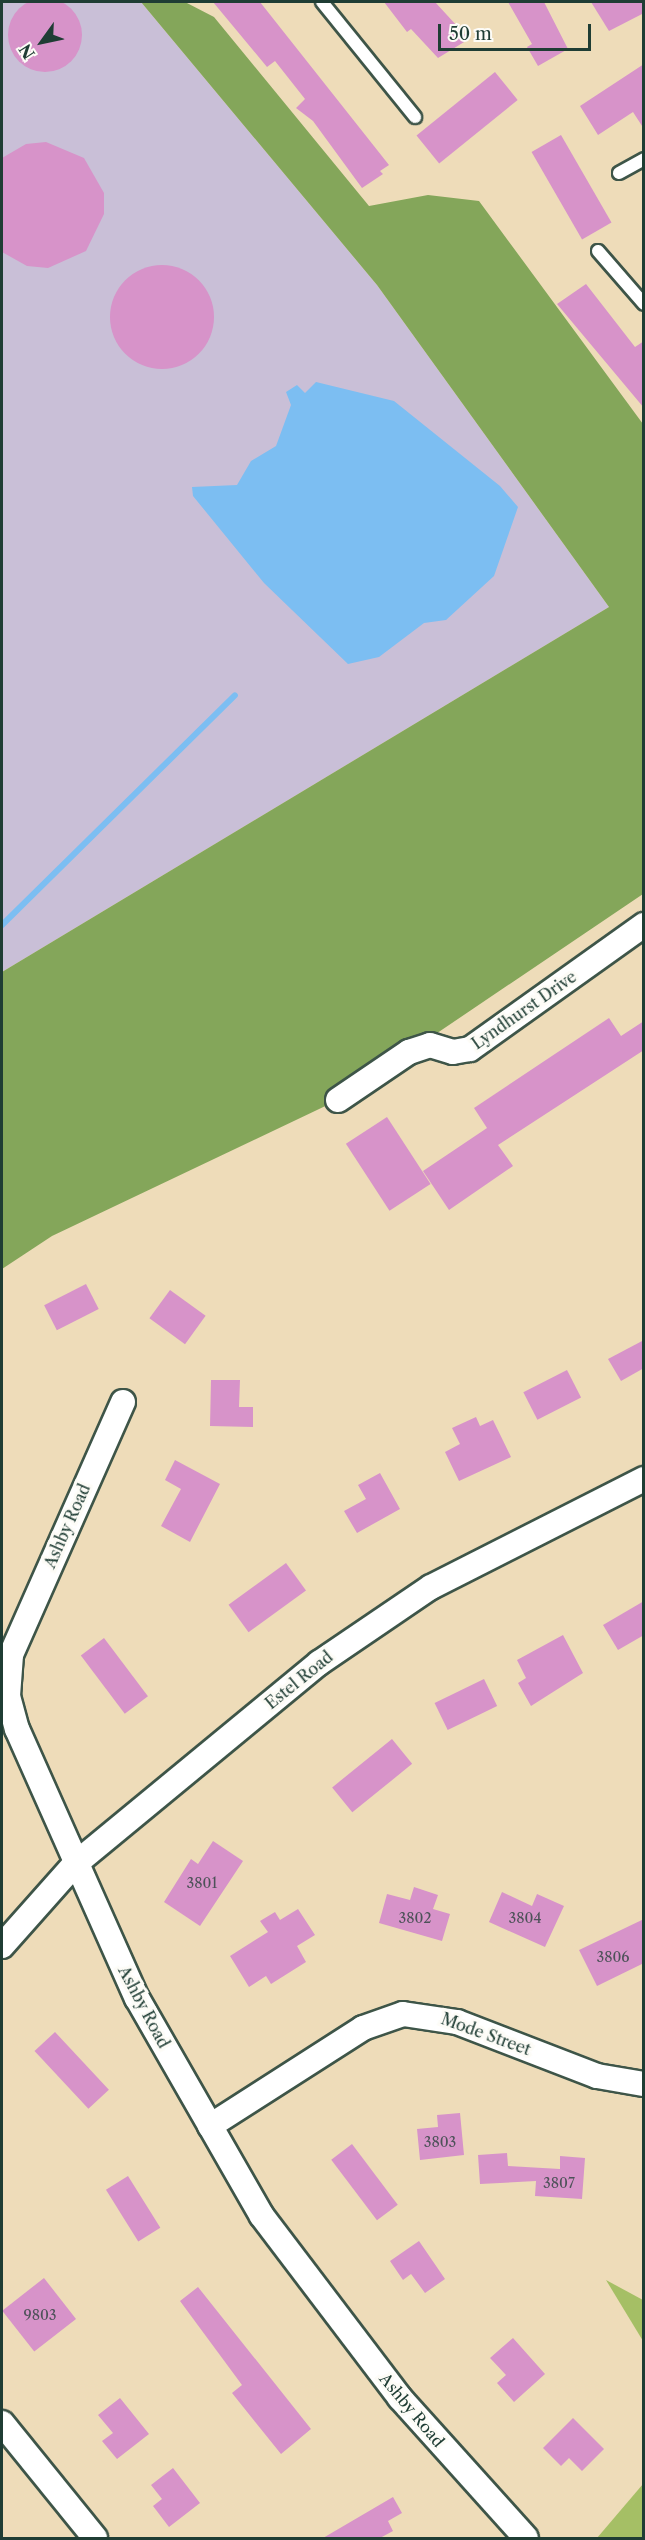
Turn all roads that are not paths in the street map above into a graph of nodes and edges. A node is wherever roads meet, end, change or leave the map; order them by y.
1 (322, 2) edge
2 (415, 117) dead end
3 (644, 159) edge
4 (619, 173) dead end
5 (598, 250) dead end
6 (644, 304) edge
7 (644, 925) edge
8 (338, 1100) dead end
9 (123, 1402) dead end
10 (644, 1479) edge
11 (74, 1864) junction
12 (2, 1946) edge
13 (644, 2084) edge
14 (210, 2126) junction
15 (2, 2423) edge
16 (522, 2537) edge
17 (95, 2538) edge

1 - 2 lane
3 - 4 lane
5 - 6 lane
7 - 8 street, Lyndhurst Drive
9 - 11 street, Ashby Road
10 - 11 street, Estel Road
11 - 12 street, Estel Road
11 - 14 street, Ashby Road
13 - 14 street, Mode Street
14 - 16 street, Ashby Road
15 - 17 street

